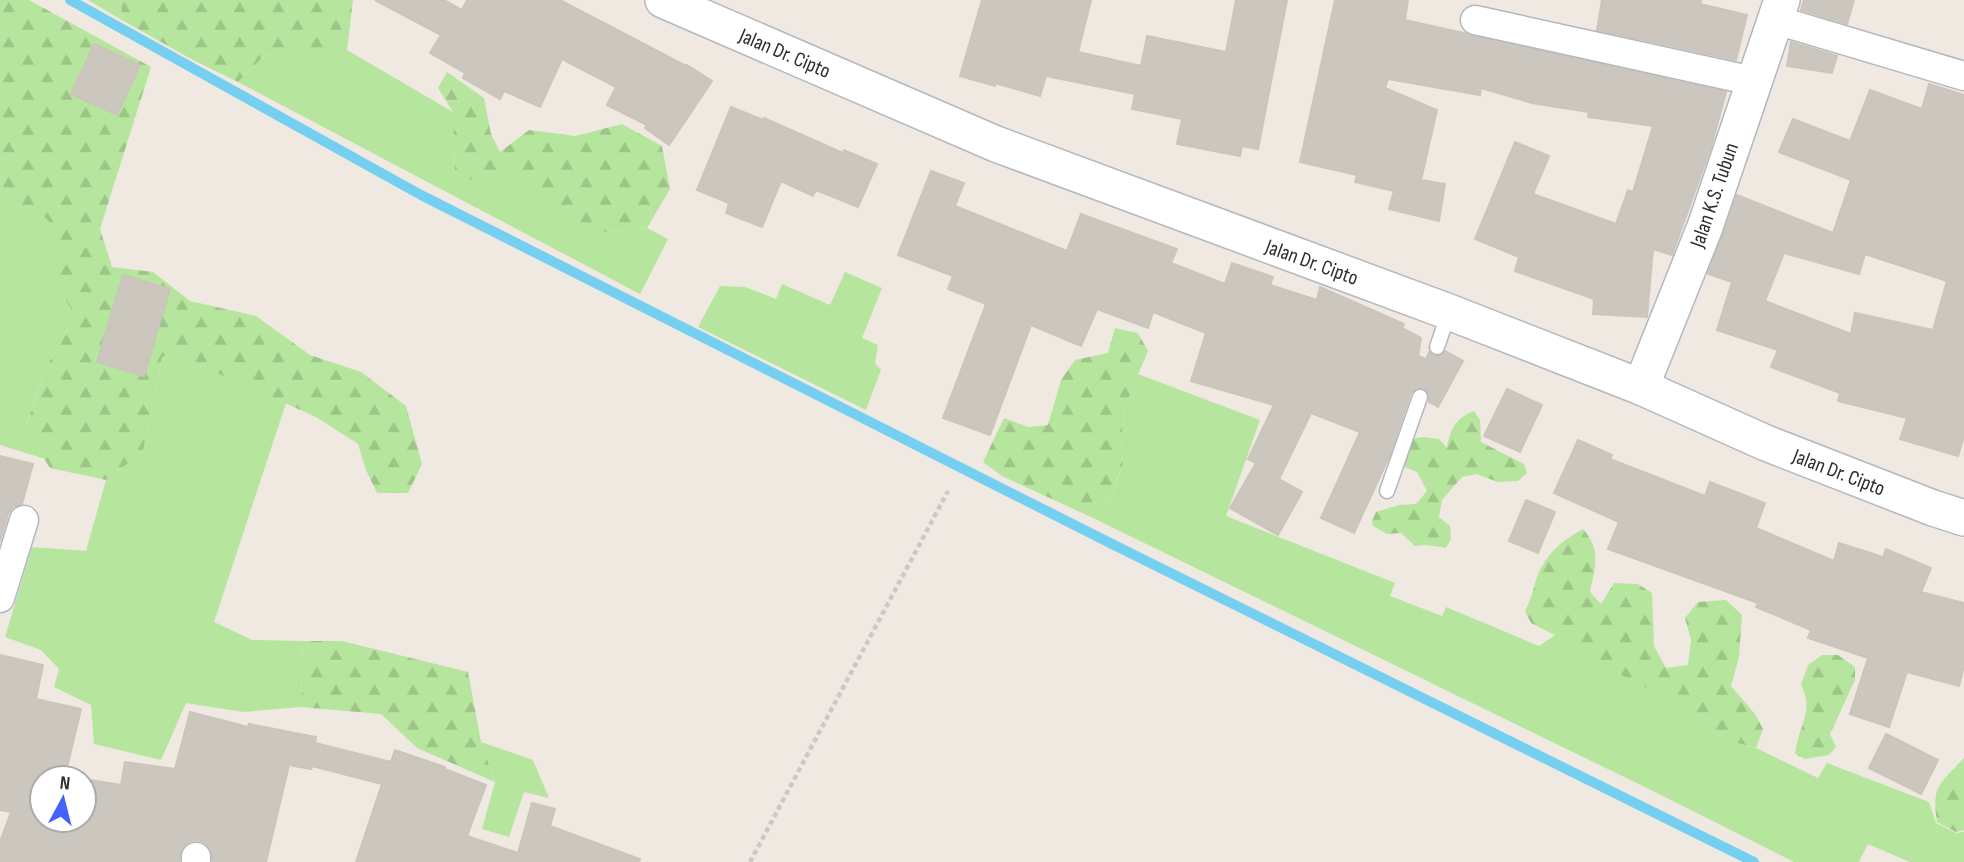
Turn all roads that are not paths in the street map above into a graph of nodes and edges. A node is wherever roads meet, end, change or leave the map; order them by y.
1 (663, 0) edge
2 (1779, 10) edge
3 (1475, 20) dead end
4 (1964, 76) edge
5 (1753, 81) junction
6 (1449, 312) junction
7 (1437, 347) dead end
8 (1641, 387) junction
9 (1420, 397) dead end
10 (1387, 491) dead end
11 (1964, 518) edge
12 (24, 520) dead end
13 (0, 598) edge

1 - 6 street, Jalan Dr. Cipto
2 - 4 street
2 - 5 street, Jalan K.S. Tubun
3 - 5 street
5 - 8 street, Jalan K.S. Tubun
6 - 7 lane
6 - 8 street, Jalan Dr. Cipto
8 - 11 street, Jalan Dr. Cipto
9 - 10 lane
12 - 13 street

